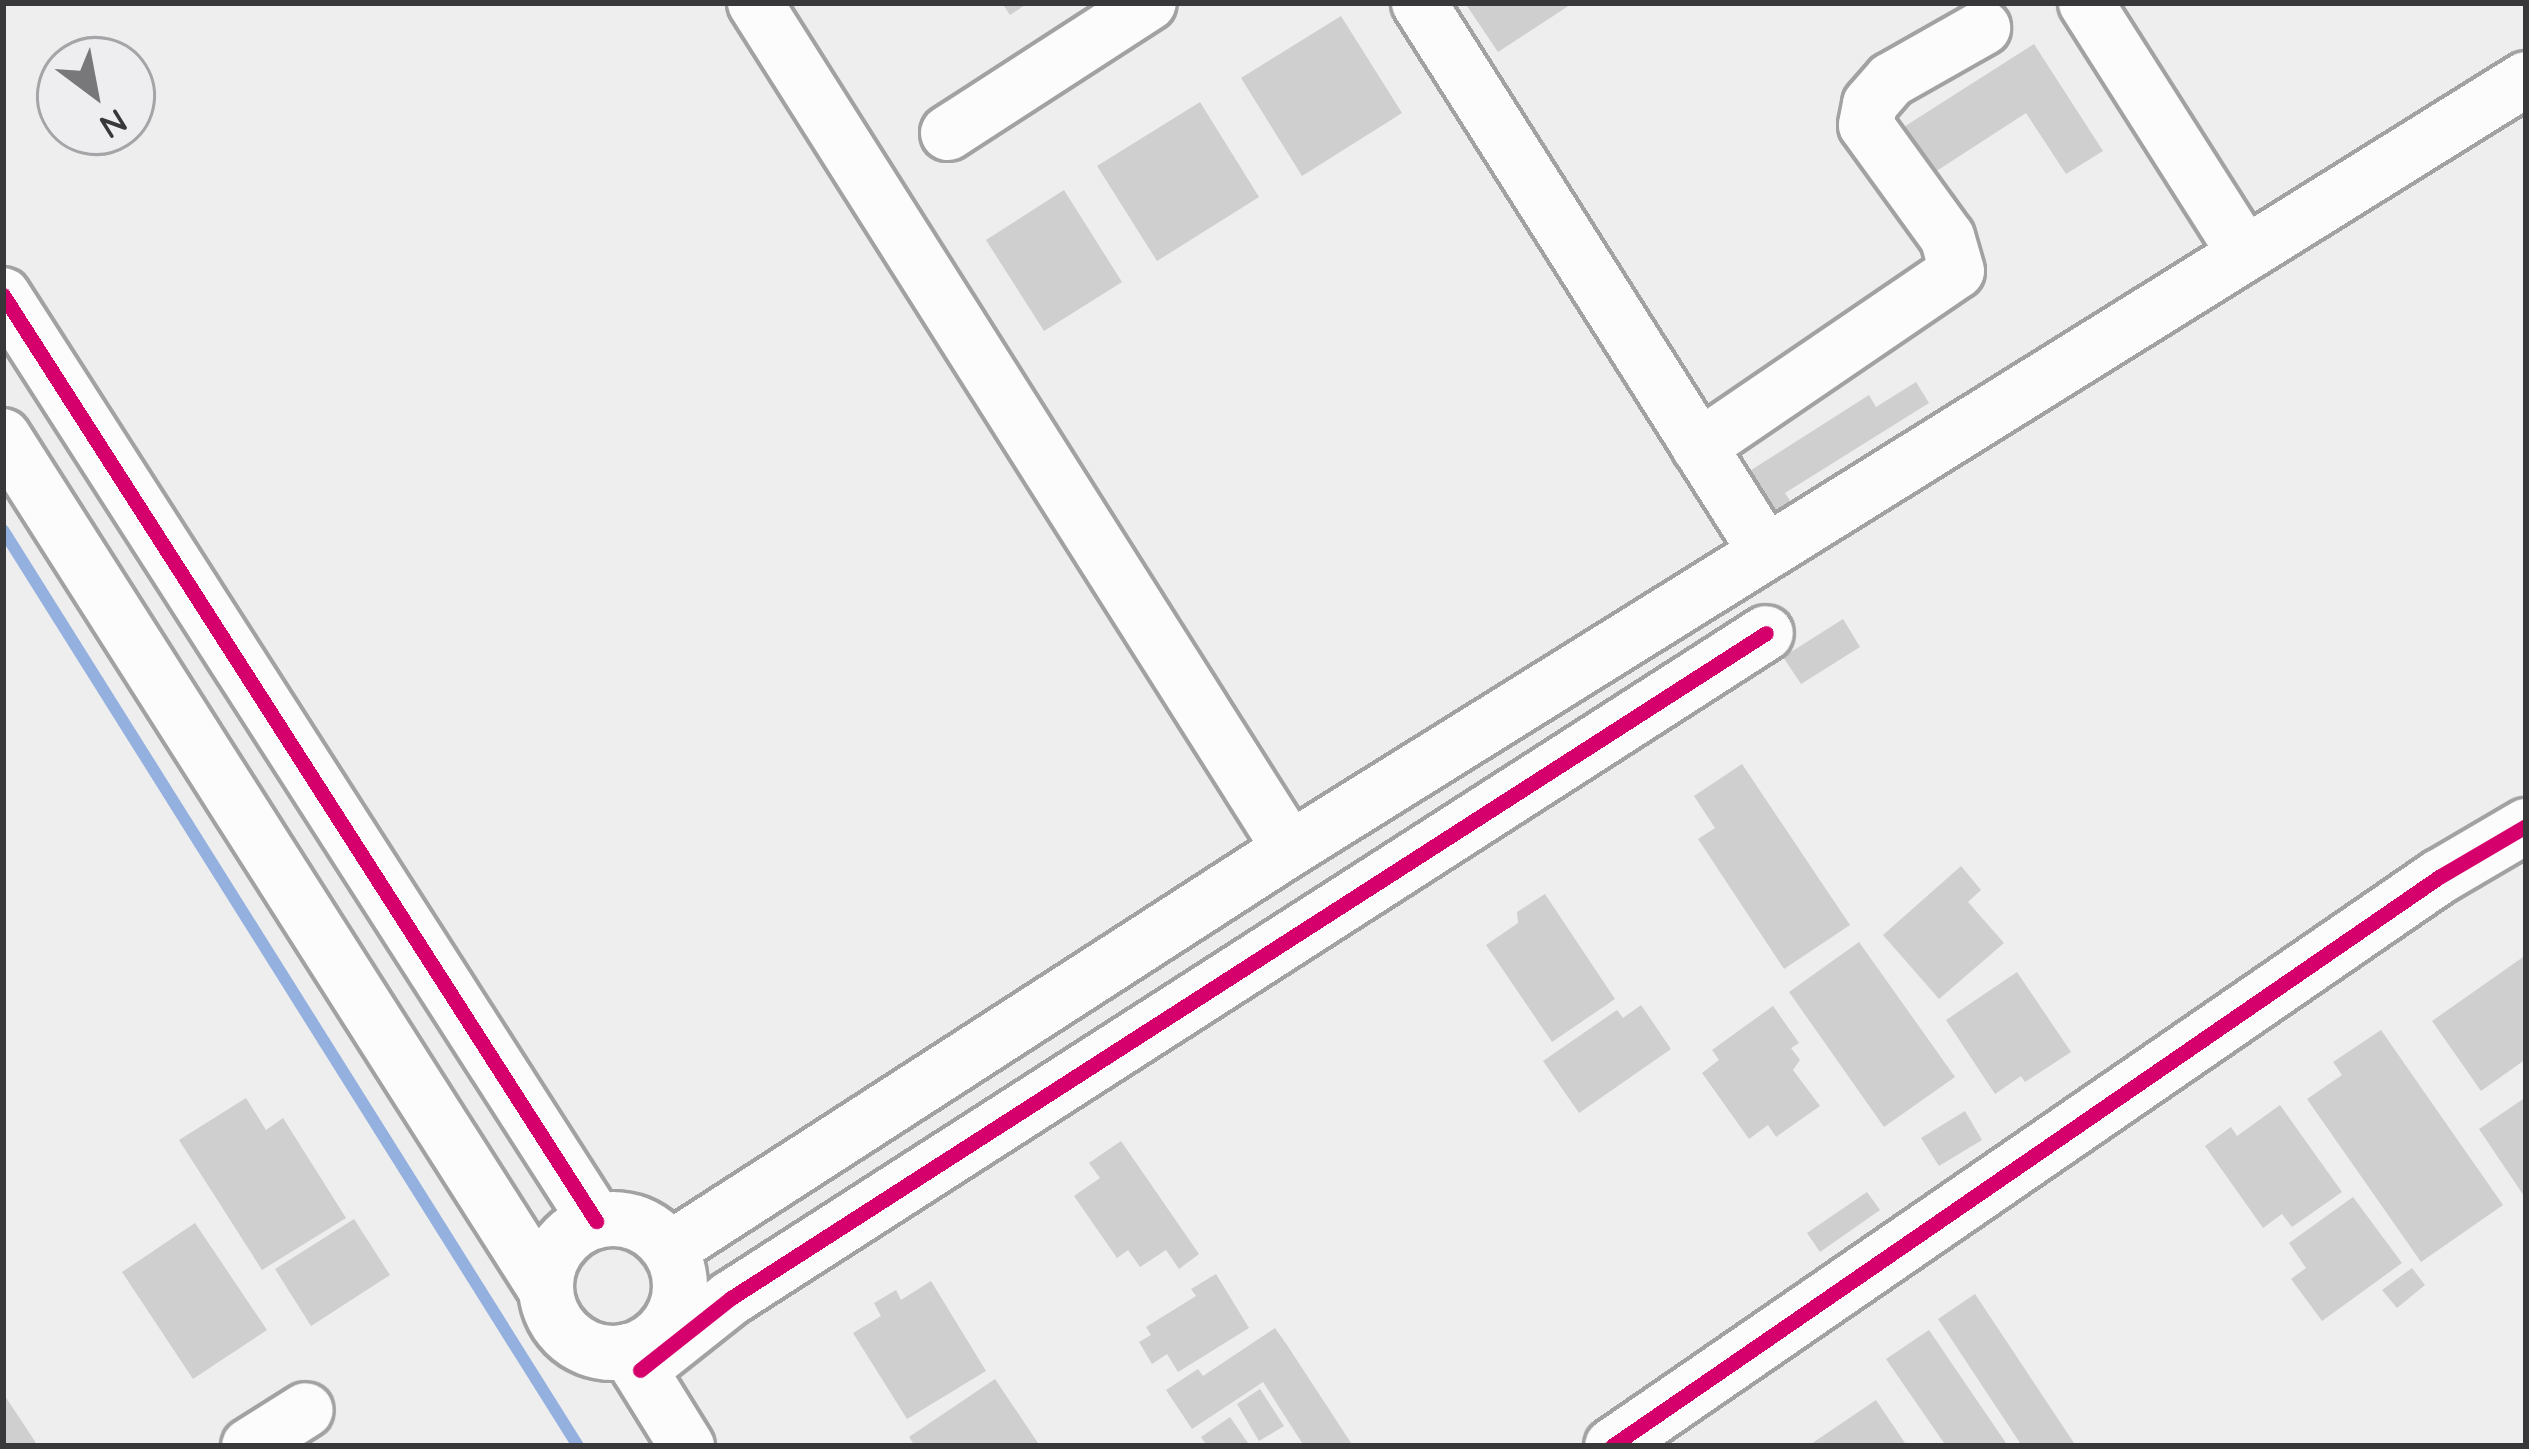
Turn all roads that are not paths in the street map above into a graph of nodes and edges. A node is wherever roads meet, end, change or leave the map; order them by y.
1 (755, 3) edge
2 (1149, 3) edge
3 (1419, 3) edge
4 (2086, 3) edge
5 (1983, 28) dead end
6 (2526, 80) edge
7 (948, 133) dead end
8 (2245, 254) junction
9 (3, 295) edge
10 (3, 436) edge
11 (1699, 447) junction
12 (1766, 552) junction
13 (1766, 633) dead end
14 (2526, 826) edge
15 (1289, 849) junction
16 (596, 1221) junction
17 (670, 1249) junction
18 (546, 1290) junction
19 (634, 1361) junction
20 (306, 1410) dead end
21 (249, 1446) edge
22 (687, 1446) edge
23 (1612, 1446) edge

1 - 15 street
2 - 7 street
3 - 11 street
4 - 8 street
5 - 11 street
6 - 8 street
8 - 12 street
9 - 16 street
10 - 18 street
11 - 12 street
12 - 15 street
13 - 19 street
14 - 23 street
15 - 17 street
16 - 17 street
16 - 18 street
17 - 19 street
18 - 19 street
19 - 22 street
20 - 21 street

